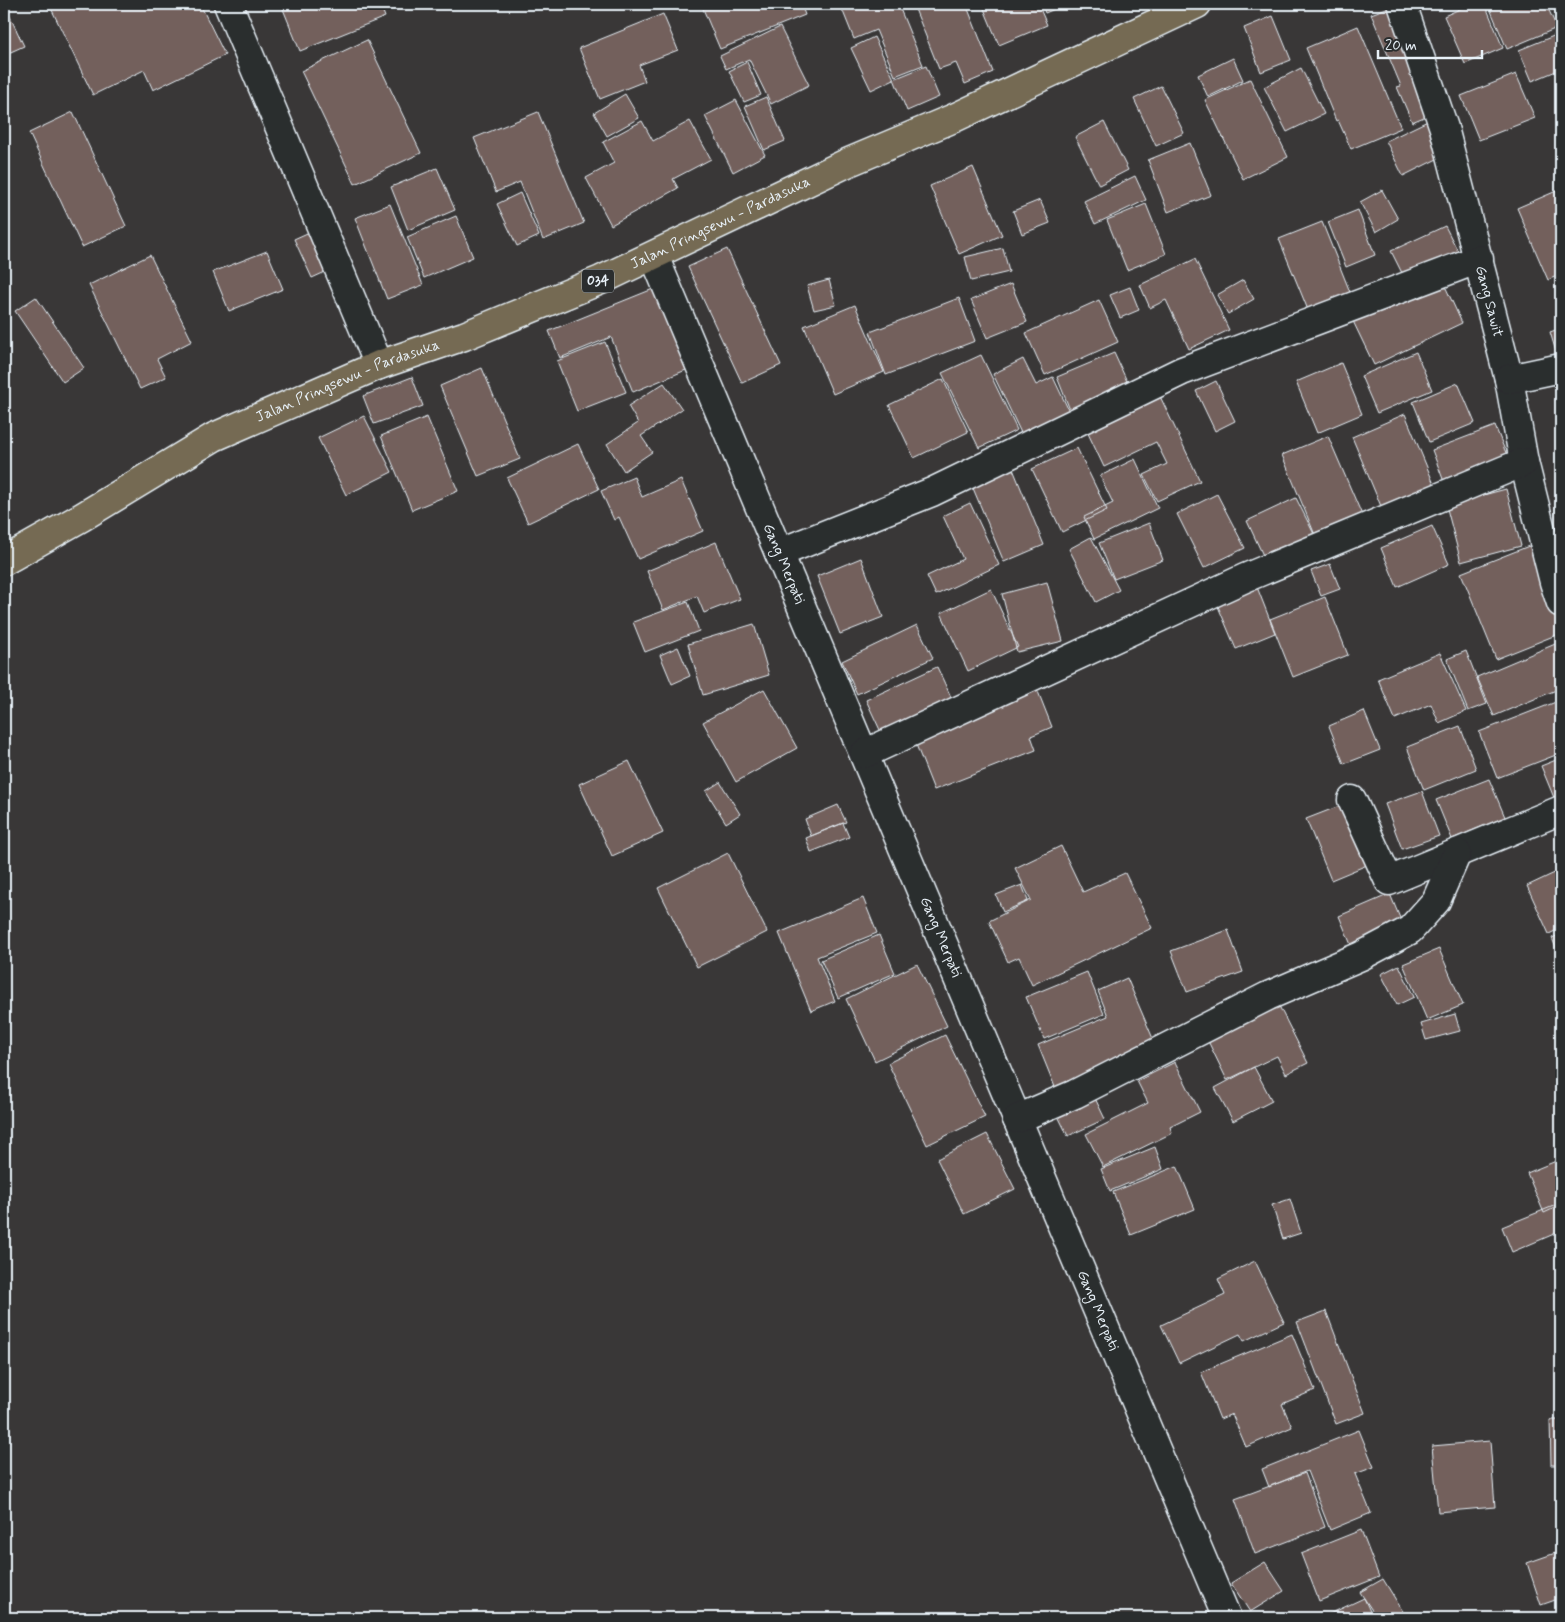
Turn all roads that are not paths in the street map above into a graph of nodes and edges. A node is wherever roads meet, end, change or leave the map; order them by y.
1 (228, 4) edge
2 (1197, 4) edge
3 (1402, 4) edge
4 (654, 256) junction
5 (1478, 259) junction
6 (379, 365) junction
7 (1561, 368) edge
8 (1509, 379) junction
9 (1524, 462) junction
10 (779, 553) junction
11 (4, 562) edge
12 (1561, 603) edge
13 (864, 754) junction
14 (1352, 800) dead end
15 (1561, 810) edge
16 (1457, 853) junction
17 (1017, 1119) junction
18 (1227, 1618) edge

1 - 6 street
2 - 4 main road, Jalan Pringsewu - Pardasuka / 034
3 - 5 street, Gang Sawit
4 - 6 main road, Jalan Pringsewu - Pardasuka / 034
4 - 10 street, Gang Merpati
5 - 8 street, Gang Sawit
5 - 10 street
6 - 11 main road, Jalan Pringsewu - Pardasuka / 034
7 - 8 street
8 - 9 street, Gang Sawit
9 - 12 street, Gang Sawit
9 - 13 street
10 - 13 street, Gang Merpati
13 - 17 street, Gang Merpati
14 - 16 street
15 - 16 street
16 - 17 street
17 - 18 street, Gang Merpati

